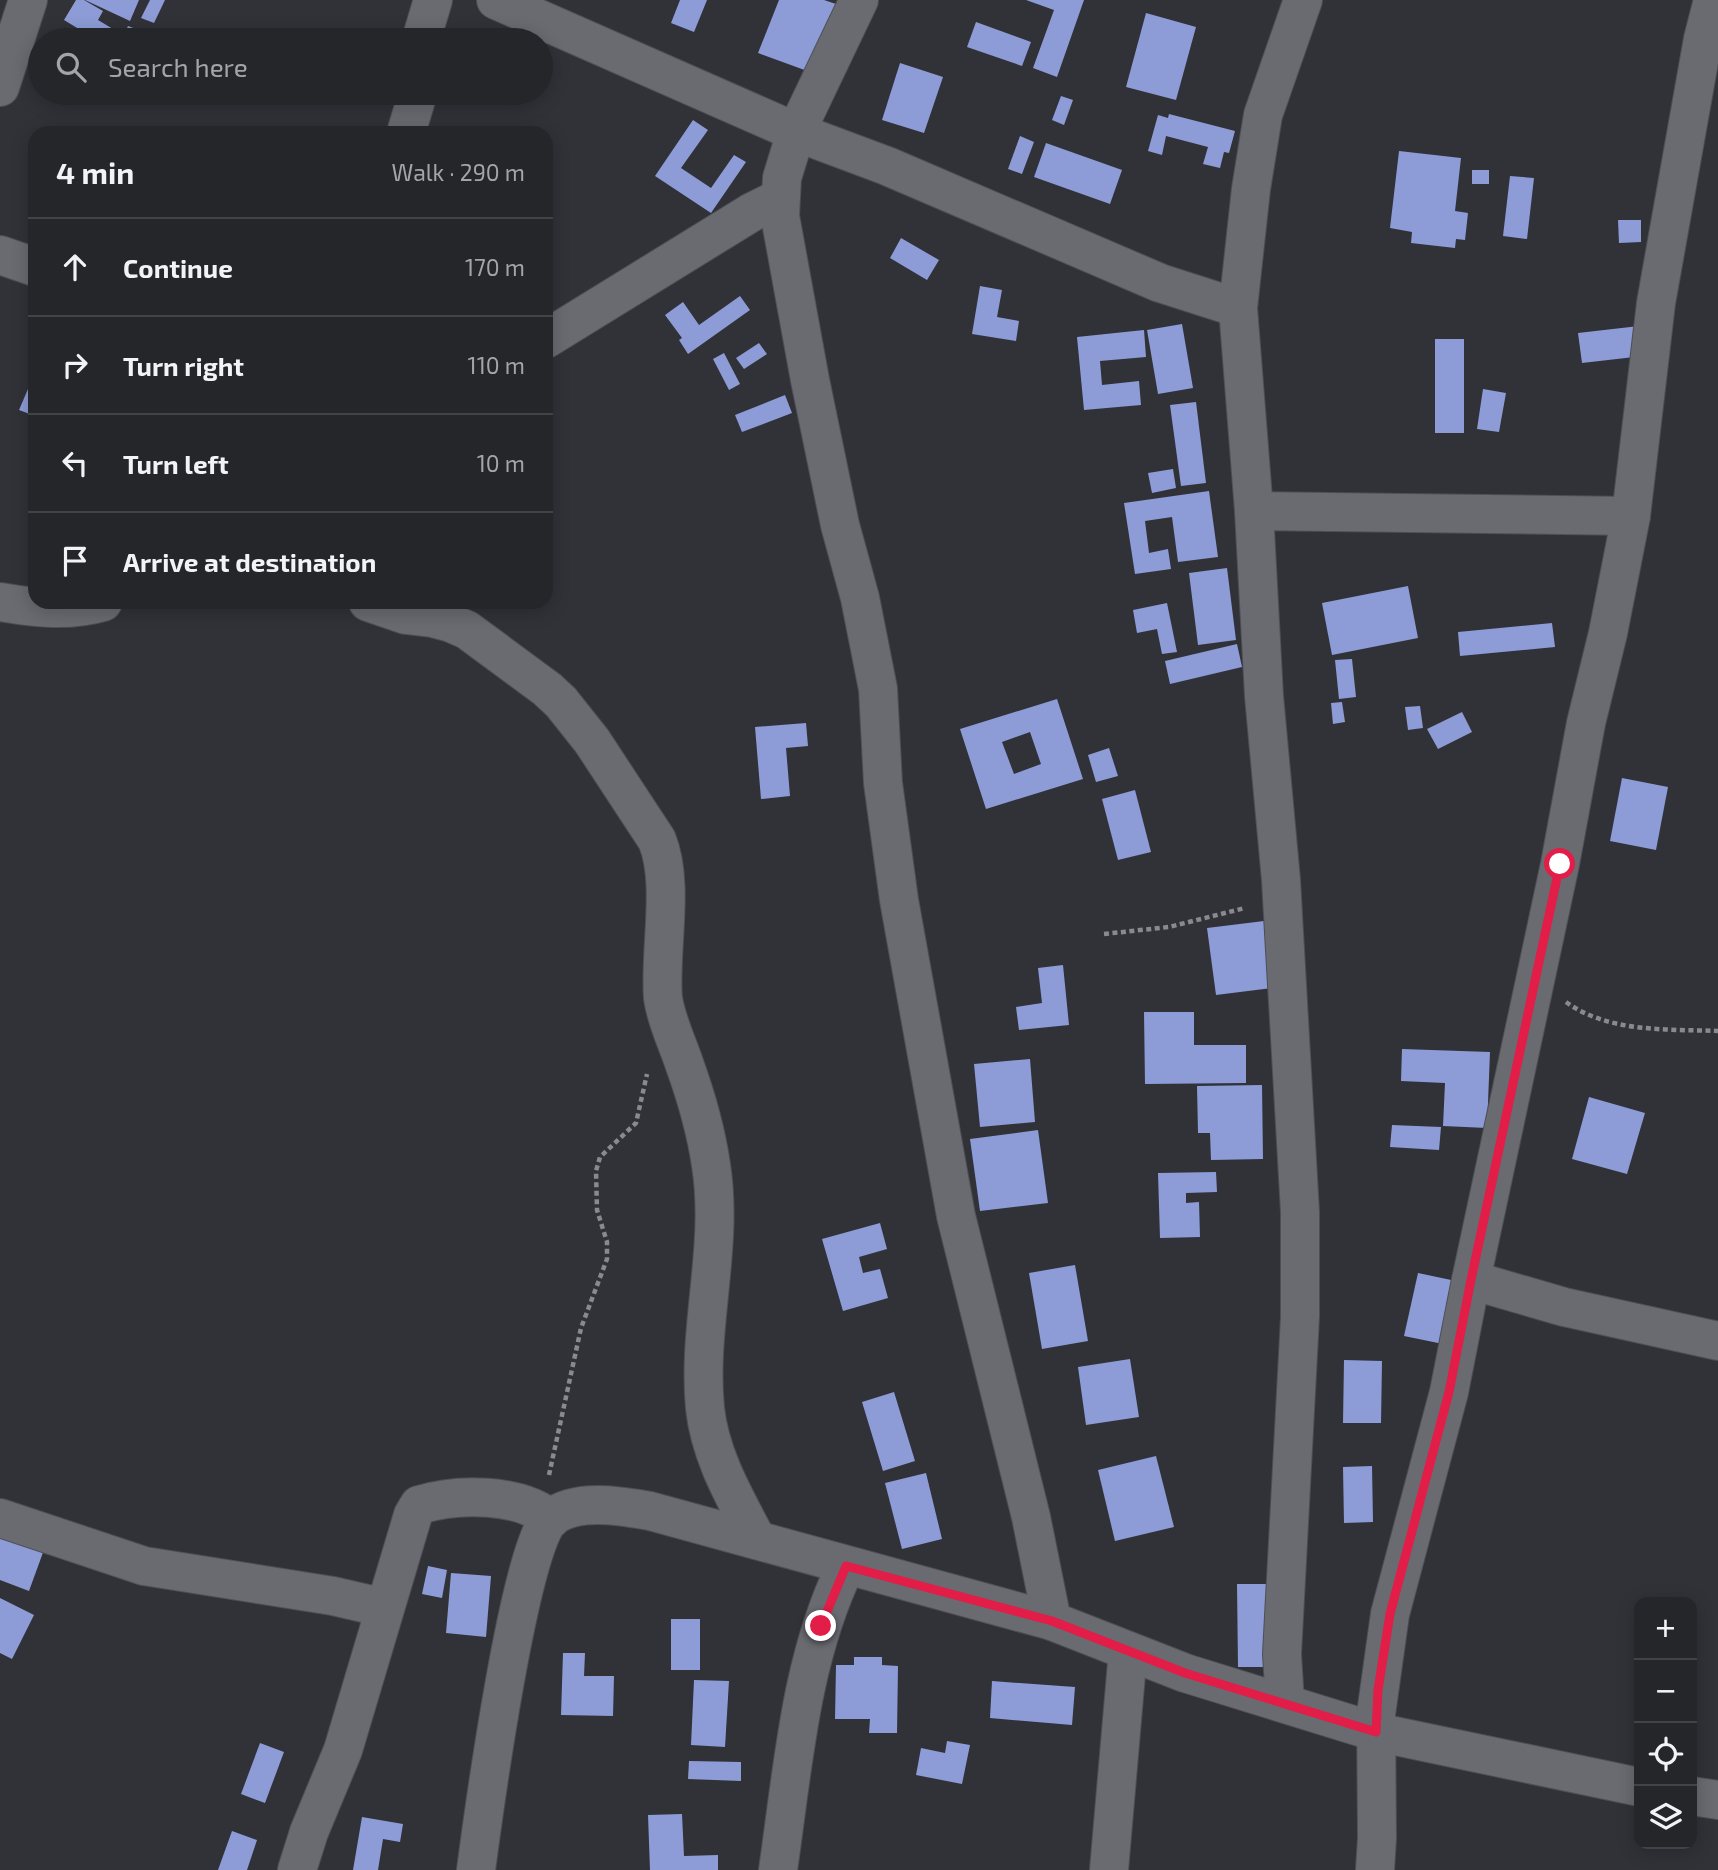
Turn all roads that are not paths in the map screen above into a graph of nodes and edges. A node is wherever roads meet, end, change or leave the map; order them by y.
1 (28, 0) edge
2 (433, 0) edge
3 (496, 0) edge
4 (859, 0) edge
5 (1303, 0) edge
6 (1713, 0) edge
7 (425, 28) edge
8 (0, 87) edge
9 (414, 105) edge
10 (407, 126) edge
11 (796, 132) junction
12 (780, 198) junction
13 (0, 255) edge
14 (28, 265) edge
15 (1238, 308) junction
16 (553, 335) edge
17 (1254, 511) junction
18 (1631, 516) junction
19 (0, 602) edge
20 (28, 607) edge
21 (388, 609) edge
22 (1471, 1280) junction
23 (1718, 1341) edge
24 (545, 1514) junction
25 (0, 1518) edge
26 (757, 1540) junction
27 (846, 1566) junction
28 (385, 1608) junction
29 (1052, 1621) junction
30 (1128, 1651) junction
31 (1286, 1703) junction
32 (1376, 1732) junction
33 (1634, 1786) edge
34 (1697, 1797) edge
35 (1718, 1800) edge
36 (297, 1870) edge
37 (476, 1870) edge
38 (778, 1870) edge
39 (1109, 1870) edge
40 (1375, 1870) edge

1 - 8 street
2 - 7 street
3 - 11 street
4 - 11 street
5 - 15 street
6 - 18 street
9 - 10 street
11 - 12 street
11 - 15 street
12 - 16 street
12 - 29 street
13 - 14 street
15 - 17 street
17 - 18 street
17 - 31 street
18 - 22 street
19 - 20 street
21 - 26 street
22 - 23 street
22 - 32 street
24 - 26 street
24 - 28 street
24 - 37 street
25 - 28 street
26 - 27 street
27 - 29 street
27 - 38 street
28 - 36 street
29 - 30 street
30 - 31 street
30 - 39 street
31 - 32 street
32 - 33 street
32 - 40 street
34 - 35 street

